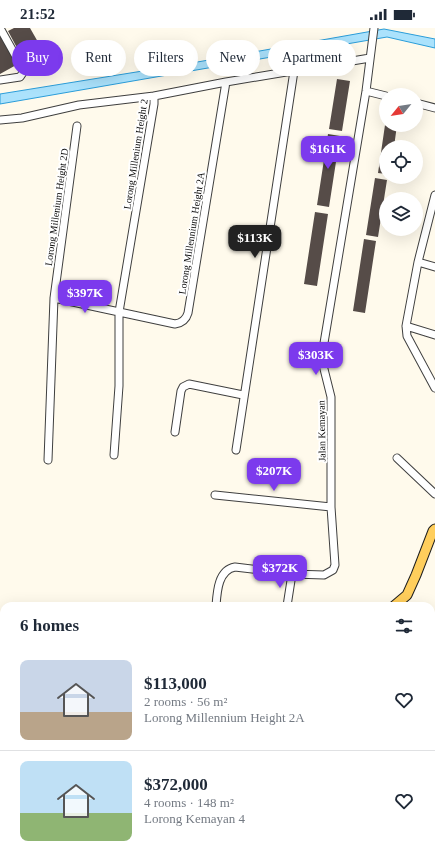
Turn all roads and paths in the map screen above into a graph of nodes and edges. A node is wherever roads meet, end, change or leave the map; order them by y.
1 (0, 28) edge
2 (373, 28) edge
3 (370, 58) junction
4 (356, 60) edge
5 (268, 75) edge
6 (293, 76) edge
7 (0, 80) edge
8 (226, 82) junction
9 (366, 91) junction
10 (379, 94) edge
11 (154, 96) junction
12 (423, 105) edge
13 (435, 108) edge
14 (0, 120) edge
15 (77, 126) dead end
16 (435, 196) edge
17 (418, 262) junction
18 (435, 267) edge
19 (54, 298) junction
20 (119, 312) junction
21 (406, 326) junction
22 (435, 335) edge
23 (435, 388) edge
24 (244, 395) junction
25 (175, 432) dead end
26 (236, 450) dead end
27 (114, 455) dead end
28 (397, 458) dead end
29 (48, 460) dead end
30 (435, 494) edge
31 (215, 495) dead end
32 (331, 507) junction
33 (435, 529) edge
34 (292, 574) junction
35 (216, 602) edge
36 (288, 602) edge
37 (399, 602) edge

1 - 7 street
2 - 3 street, Jalan Kemayan
3 - 4 street, Lorong Millenium Height 2
3 - 9 street, Jalan Kemayan
5 - 8 street, Lorong Millenium Height 2
6 - 24 street
8 - 11 street, Lorong Millenium Height 2
8 - 20 street, Lorong Millennium Height 2A
9 - 10 street
9 - 32 street, Jalan Kemayan
11 - 14 street
11 - 20 street, Lorong Millenium Height 2
12 - 13 street
15 - 19 street, Lorong Millenium Height 2D
16 - 17 street
17 - 18 street
17 - 21 street
19 - 20 street
19 - 29 street, Lorong Millenium Height 2D
20 - 27 street, Lorong Millenium Height 2
21 - 22 street
21 - 23 street
24 - 25 street
24 - 26 street
28 - 30 street
31 - 32 street
32 - 34 street, Jalan Kemayan
33 - 37 main road
34 - 35 street, Jalan Kemayan
34 - 36 street

